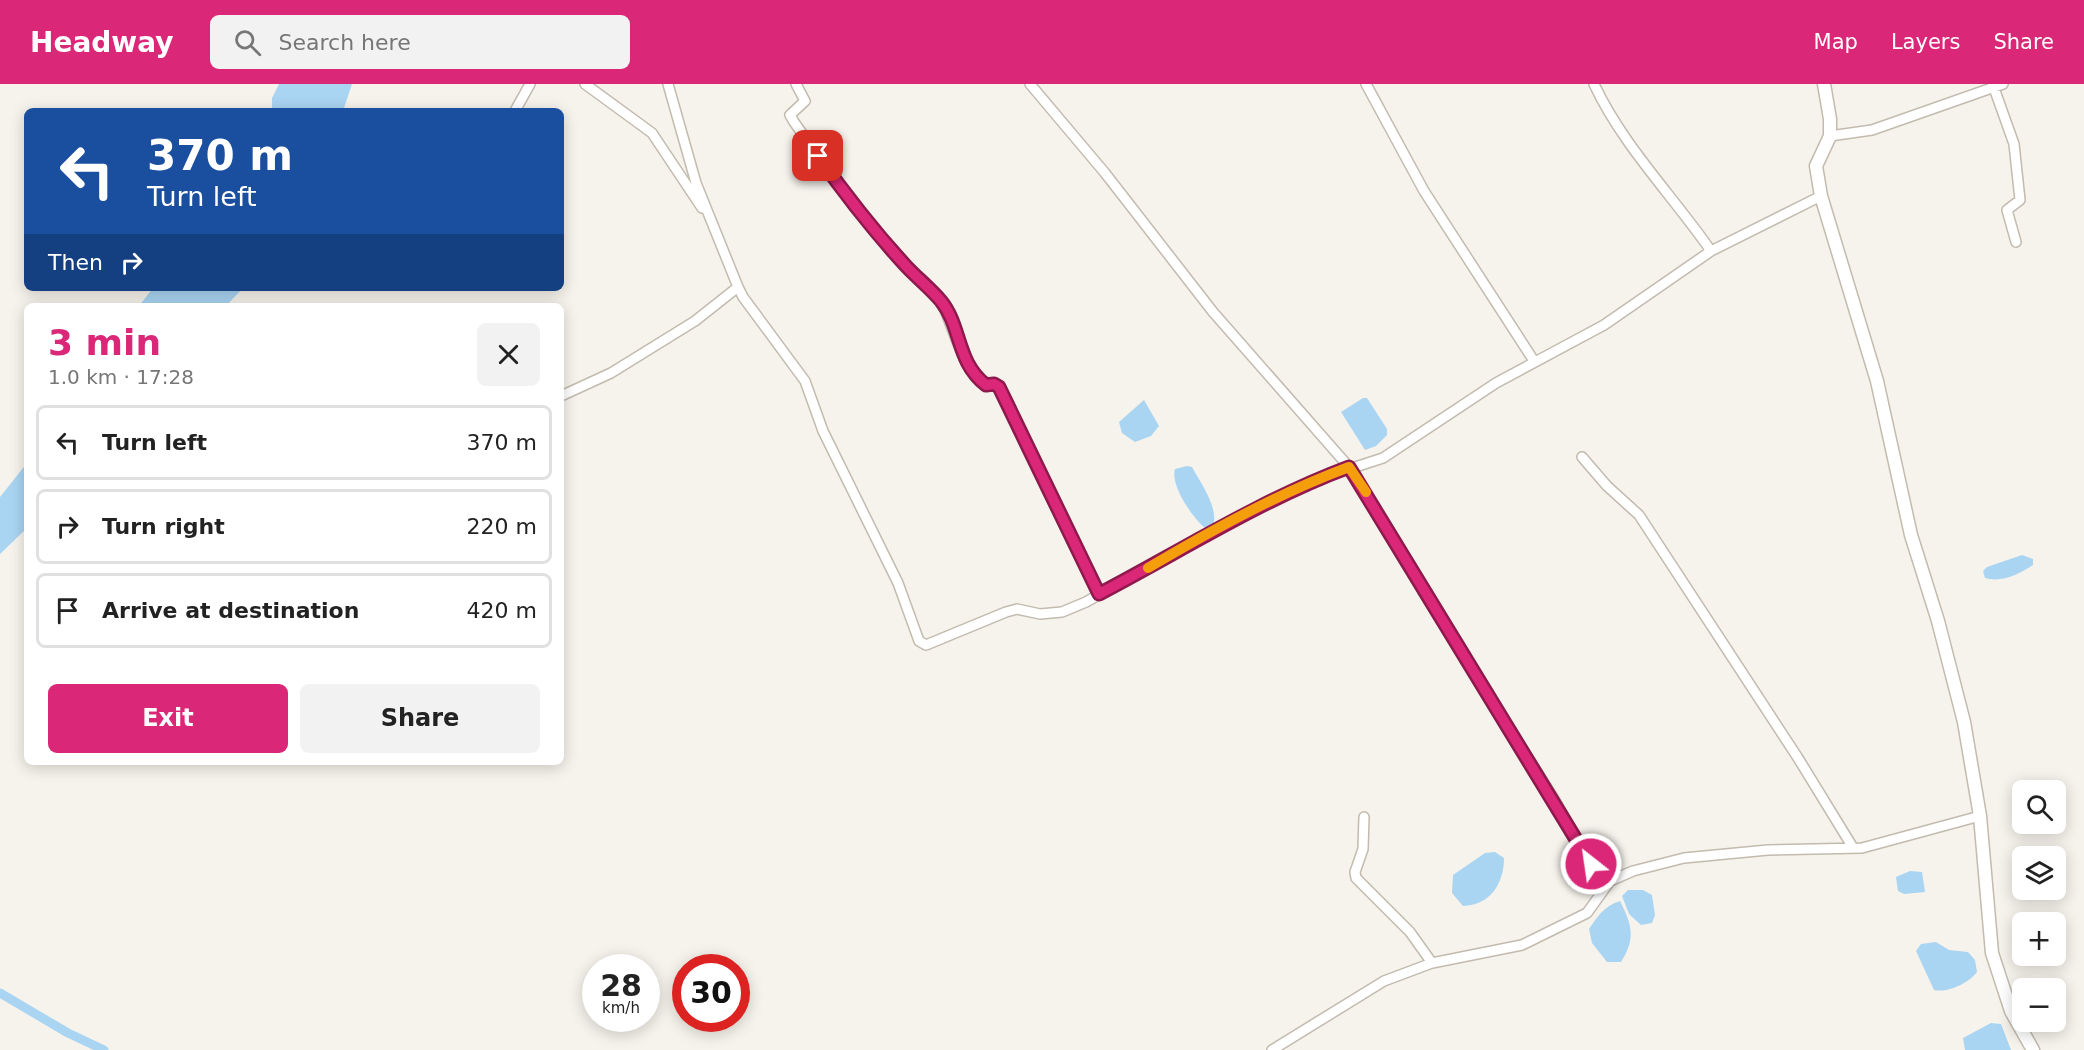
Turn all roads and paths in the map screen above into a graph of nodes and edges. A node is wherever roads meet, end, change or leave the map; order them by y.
1 (530, 84) edge
2 (585, 84) edge
3 (668, 84) edge
4 (796, 84) edge
5 (1030, 84) edge
6 (1366, 84) edge
7 (1594, 84) edge
8 (1824, 84) edge
9 (1999, 86) edge
10 (517, 108) edge
11 (1830, 136) junction
12 (1821, 196) junction
13 (710, 220) junction
14 (2016, 242) dead end
15 (1711, 251) junction
16 (738, 287) junction
17 (1534, 361) junction
18 (564, 395) edge
19 (1582, 457) dead end
20 (1349, 467) junction
21 (1099, 594) junction
22 (1980, 816) junction
23 (1364, 818) dead end
24 (1852, 846) junction
25 (1604, 888) junction
26 (1432, 963) junction
27 (1272, 1050) edge
28 (2033, 1050) edge

1 - 10 street
2 - 13 street
3 - 13 street
4 - 21 street
5 - 20 street
6 - 17 street
7 - 15 street
8 - 11 street
9 - 11 street
9 - 14 street
11 - 12 street
12 - 15 street
12 - 22 street
13 - 16 street
15 - 17 street
16 - 18 street
16 - 21 street
17 - 20 street
19 - 24 street
20 - 21 street
20 - 25 street
22 - 24 street
22 - 28 street
23 - 26 street
24 - 25 street
25 - 26 street
26 - 27 street

